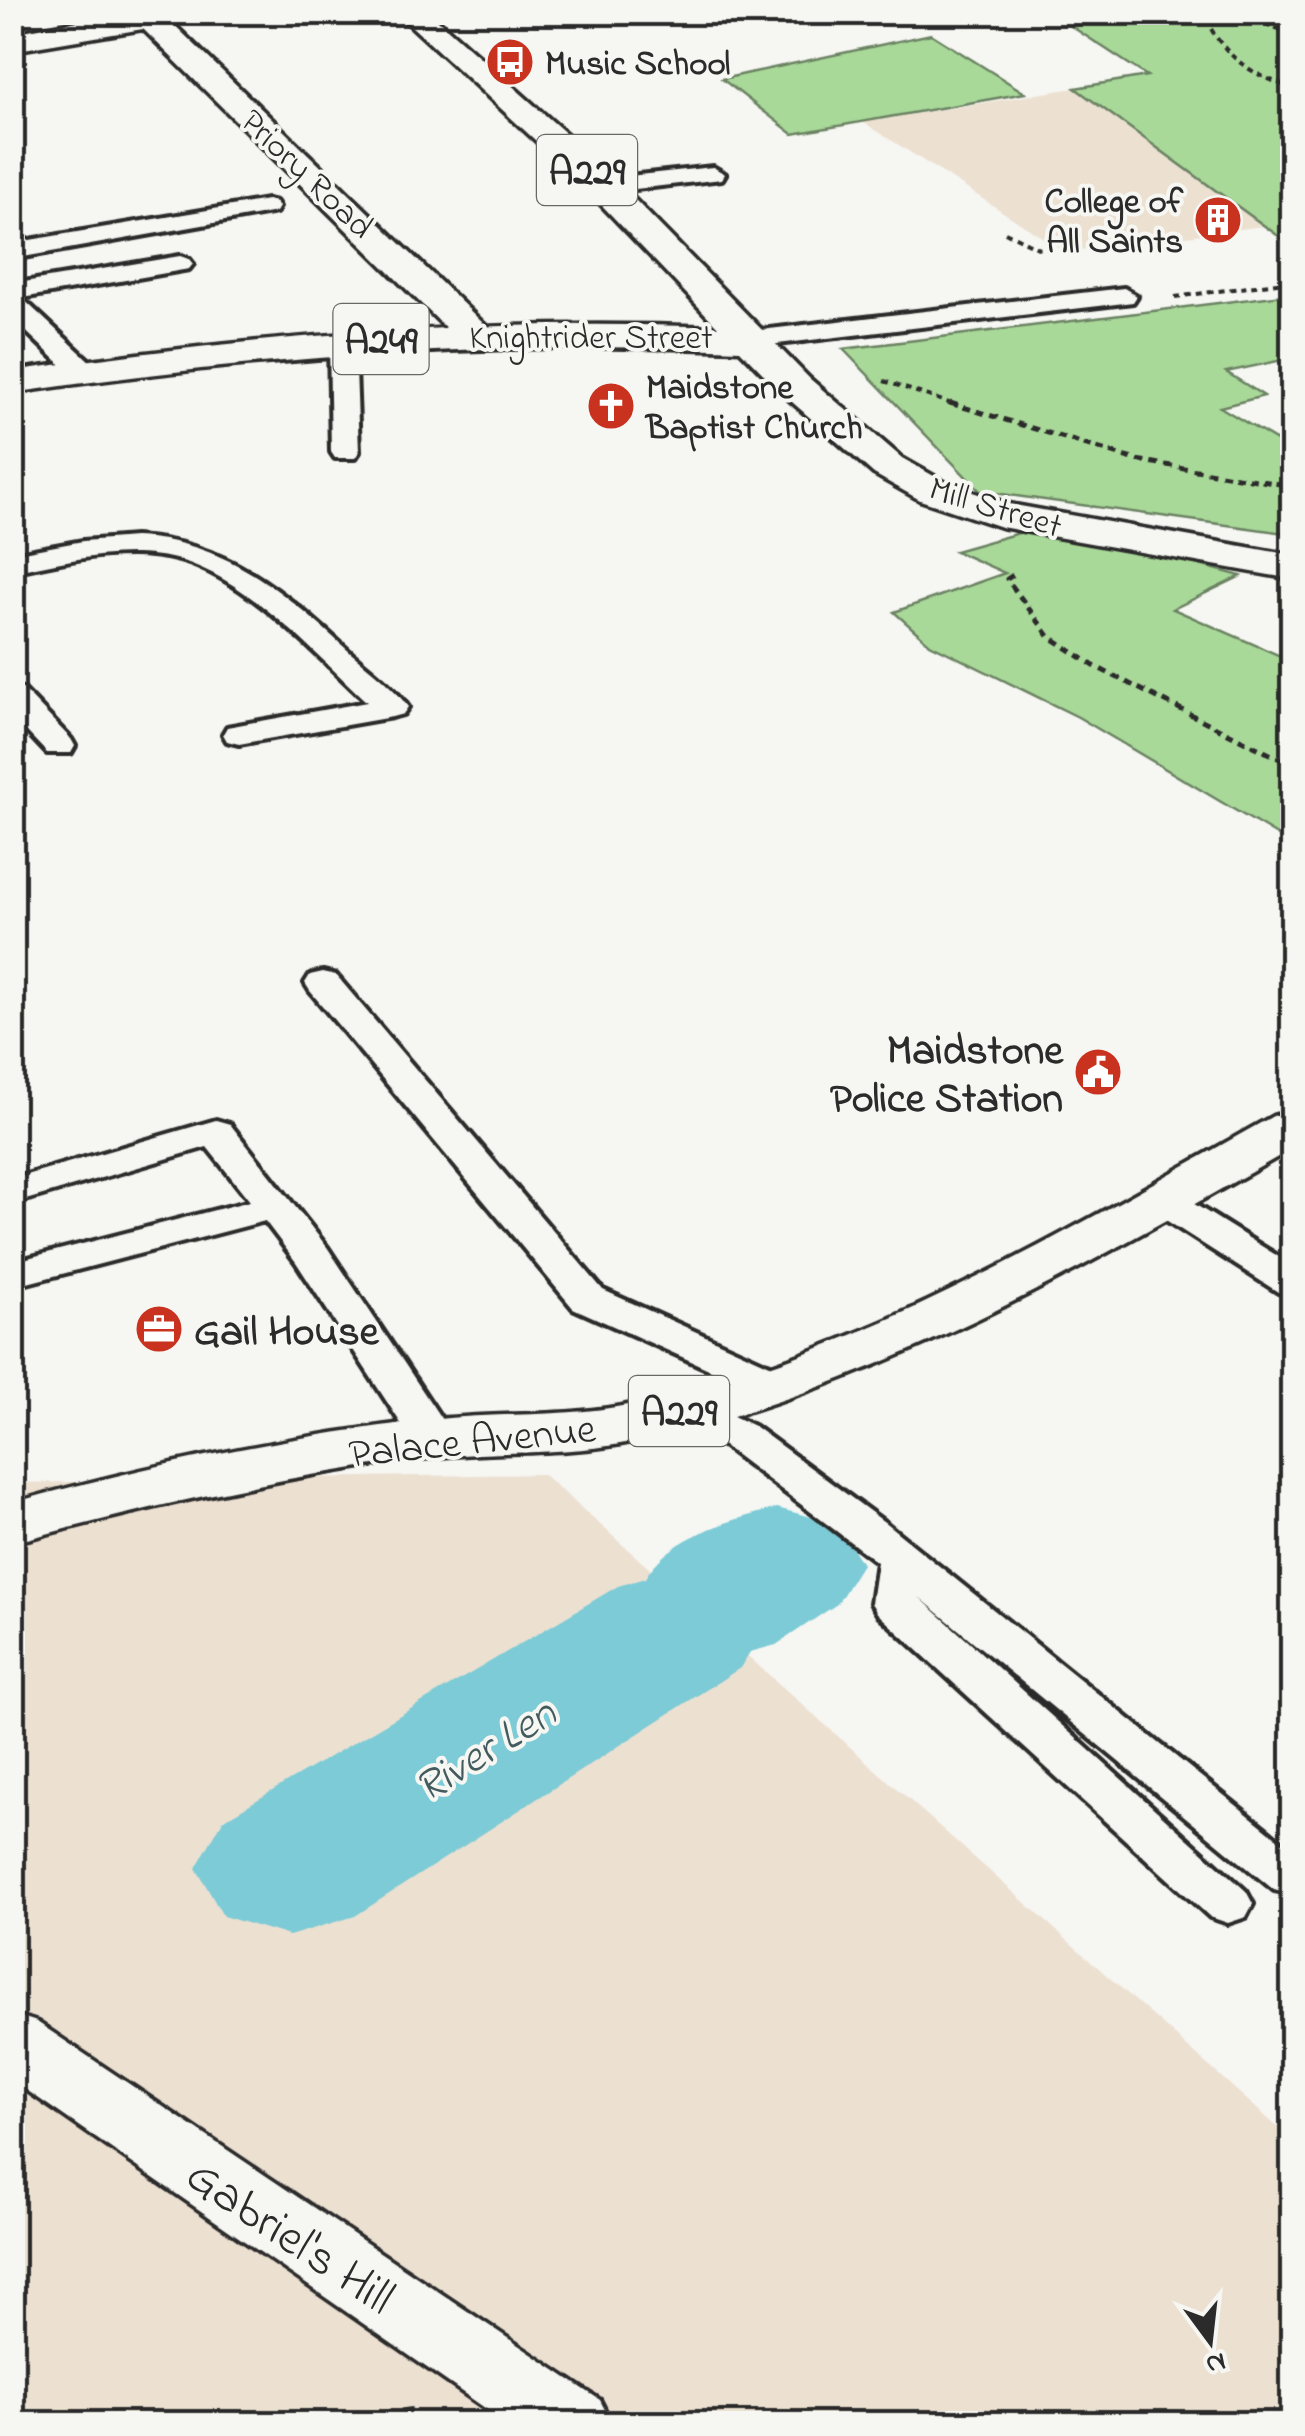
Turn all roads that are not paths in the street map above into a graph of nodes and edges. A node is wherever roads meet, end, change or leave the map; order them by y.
1 (411, 12) edge
2 (146, 16) edge
3 (12, 42) edge
4 (713, 174) dead end
5 (601, 186) junction
6 (267, 208) dead end
7 (12, 251) edge
8 (180, 264) dead end
9 (12, 292) edge
10 (1116, 298) road end
11 (12, 303) edge
12 (472, 334) junction
13 (752, 339) junction
14 (342, 341) junction
15 (85, 372) junction
16 (12, 382) edge
17 (345, 452) dead end
18 (12, 563) edge
19 (1292, 567) edge
20 (12, 696) edge
21 (239, 734) dead end
22 (59, 746) dead end
23 (323, 983) dead end
24 (1292, 1128) edge
25 (12, 1192) edge
26 (1162, 1200) junction
27 (274, 1207) junction
28 (12, 1276) edge
29 (1292, 1284) edge
30 (775, 1383) junction
31 (689, 1409) junction
32 (432, 1438) junction
33 (12, 1523) edge
34 (900, 1558) junction
35 (1292, 1877) edge
36 (1228, 1904) dead end
37 (12, 2042) edge
38 (572, 2424) edge

1 - 5 main road, A229
2 - 3 main road
2 - 12 main road, Priory Road
4 - 5 lane
5 - 13 main road, A229
6 - 7 lane
8 - 9 lane
10 - 13 lane
11 - 15 lane
12 - 13 main road, Knightrider Street / A249
12 - 14 main road, Knightrider Street / A249
13 - 19 main road, Mill Street / A229
14 - 15 main road, Knightrider Street / A249
14 - 17 lane
15 - 16 main road, Knightrider Street / A249
18 - 21 lane
20 - 22 lane
23 - 30 lane
24 - 26 main road, Palace Avenue / A229
25 - 27 lane
26 - 29 lane
26 - 30 main road, Palace Avenue / A229
27 - 28 lane
27 - 32 lane
30 - 31 main road, Palace Avenue / A229
31 - 32 main road, Palace Avenue / A229
31 - 34 lane
32 - 33 main road, Palace Avenue / A229
34 - 35 lane
34 - 36 lane
37 - 38 main road, Gabriel's Hill

